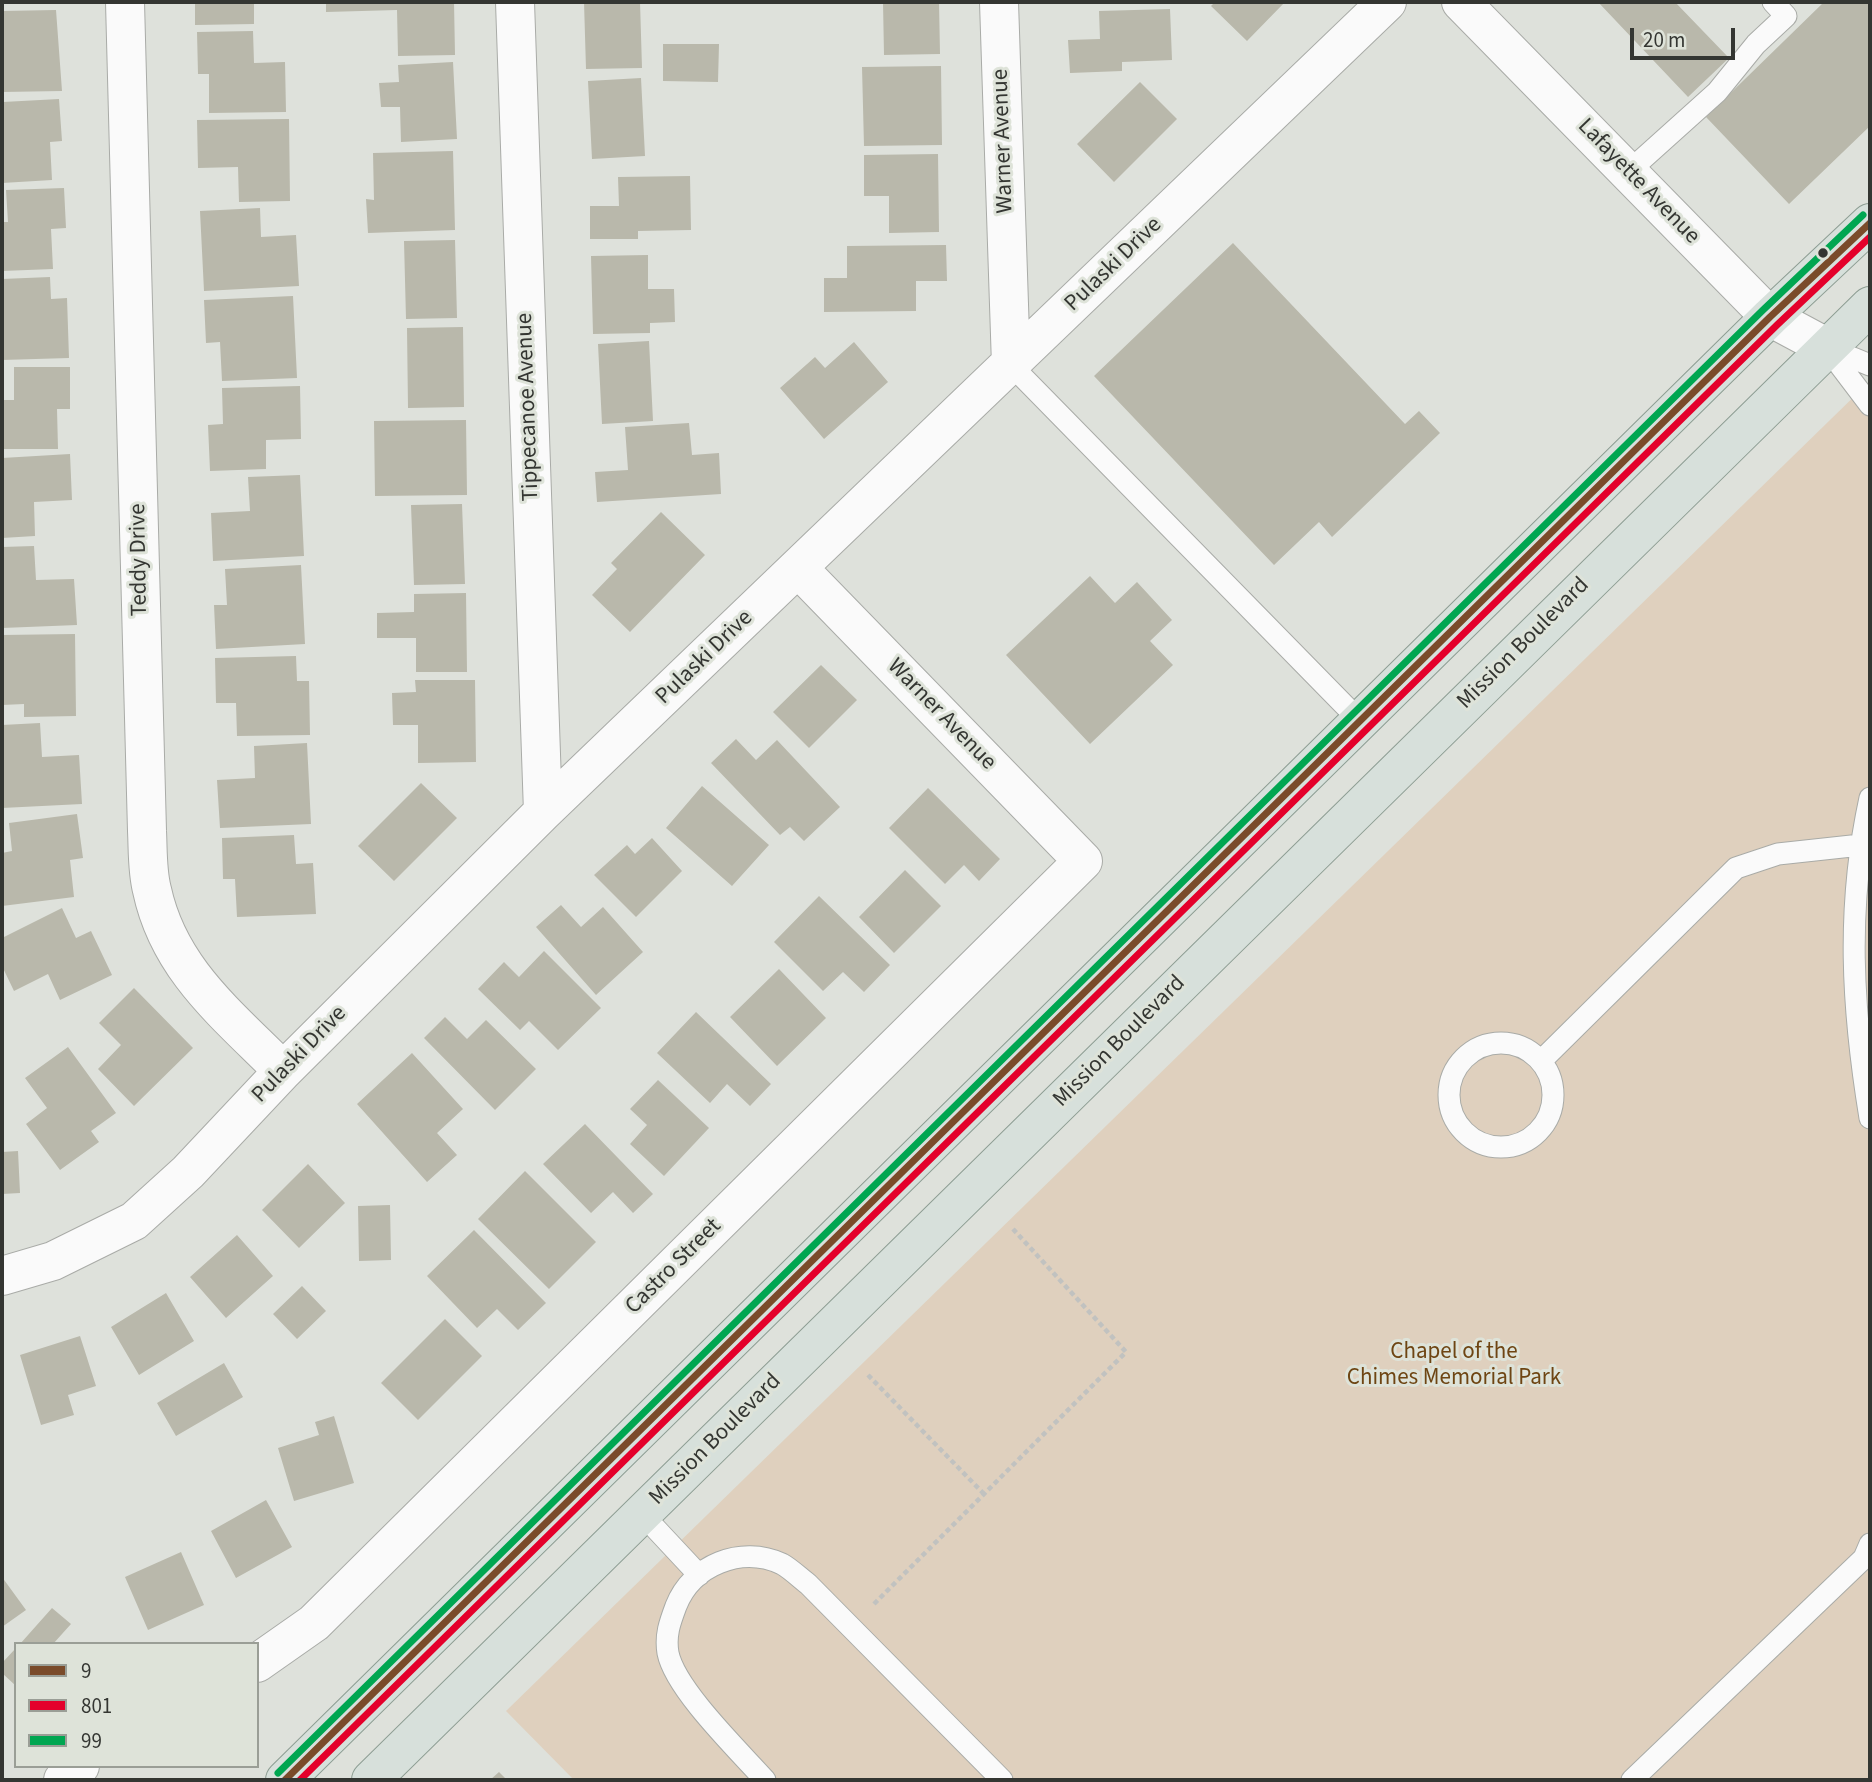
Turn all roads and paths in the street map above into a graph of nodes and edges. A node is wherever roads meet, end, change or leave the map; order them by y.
1 (125, 2) edge
2 (515, 2) edge
3 (999, 2) edge
4 (1387, 2) edge
5 (1461, 2) edge
6 (1773, 2) edge
7 (1628, 172) junction
8 (1870, 223) edge
9 (1870, 306) edge
10 (1770, 317) junction
11 (1826, 347) junction
12 (1011, 365) junction
13 (1870, 365) edge
14 (1870, 405) edge
15 (799, 569) junction
16 (1360, 722) junction
17 (1870, 798) edge
18 (543, 812) junction
19 (1865, 844) edge
20 (1083, 861) joint
21 (1541, 1060) junction
22 (283, 1071) junction
23 (1870, 1118) edge
24 (1013, 1229) dead end
25 (2, 1276) edge
26 (868, 1375) dead end
27 (984, 1494) junction
28 (642, 1514) junction
29 (1868, 1553) edge
30 (699, 1574) junction
31 (874, 1604) dead end
32 (259, 1661) edge
33 (78, 1768) edge
34 (63, 1780) edge
35 (285, 1780) edge
36 (371, 1780) edge
37 (765, 1780) edge
38 (1002, 1780) edge
39 (1632, 1780) edge

1 - 22 street, Teddy Drive
2 - 18 street, Tippecanoe Avenue
3 - 12 street, Warner Avenue
4 - 12 street, Pulaski Drive
5 - 7 street, Lafayette Avenue
6 - 7 lane
7 - 10 street, Lafayette Avenue
8 - 10 main road
9 - 11 main road, Mission Boulevard
10 - 11 street, Lafayette Avenue
10 - 16 main road
11 - 13 lane
11 - 14 lane
11 - 28 main road, Mission Boulevard
12 - 15 street, Pulaski Drive
12 - 16 lane
15 - 18 street, Pulaski Drive
15 - 20 street, Warner Avenue
16 - 35 main road
17 - 19 lane
18 - 22 street, Pulaski Drive
19 - 21 lane
19 - 23 lane
20 - 32 street, Castro Street
21 - 21 lane
22 - 25 street, Pulaski Drive
24 - 27 path
26 - 27 path
27 - 31 path
28 - 30 lane
28 - 36 main road, Mission Boulevard
29 - 39 lane
30 - 37 lane
30 - 38 lane
33 - 34 street

